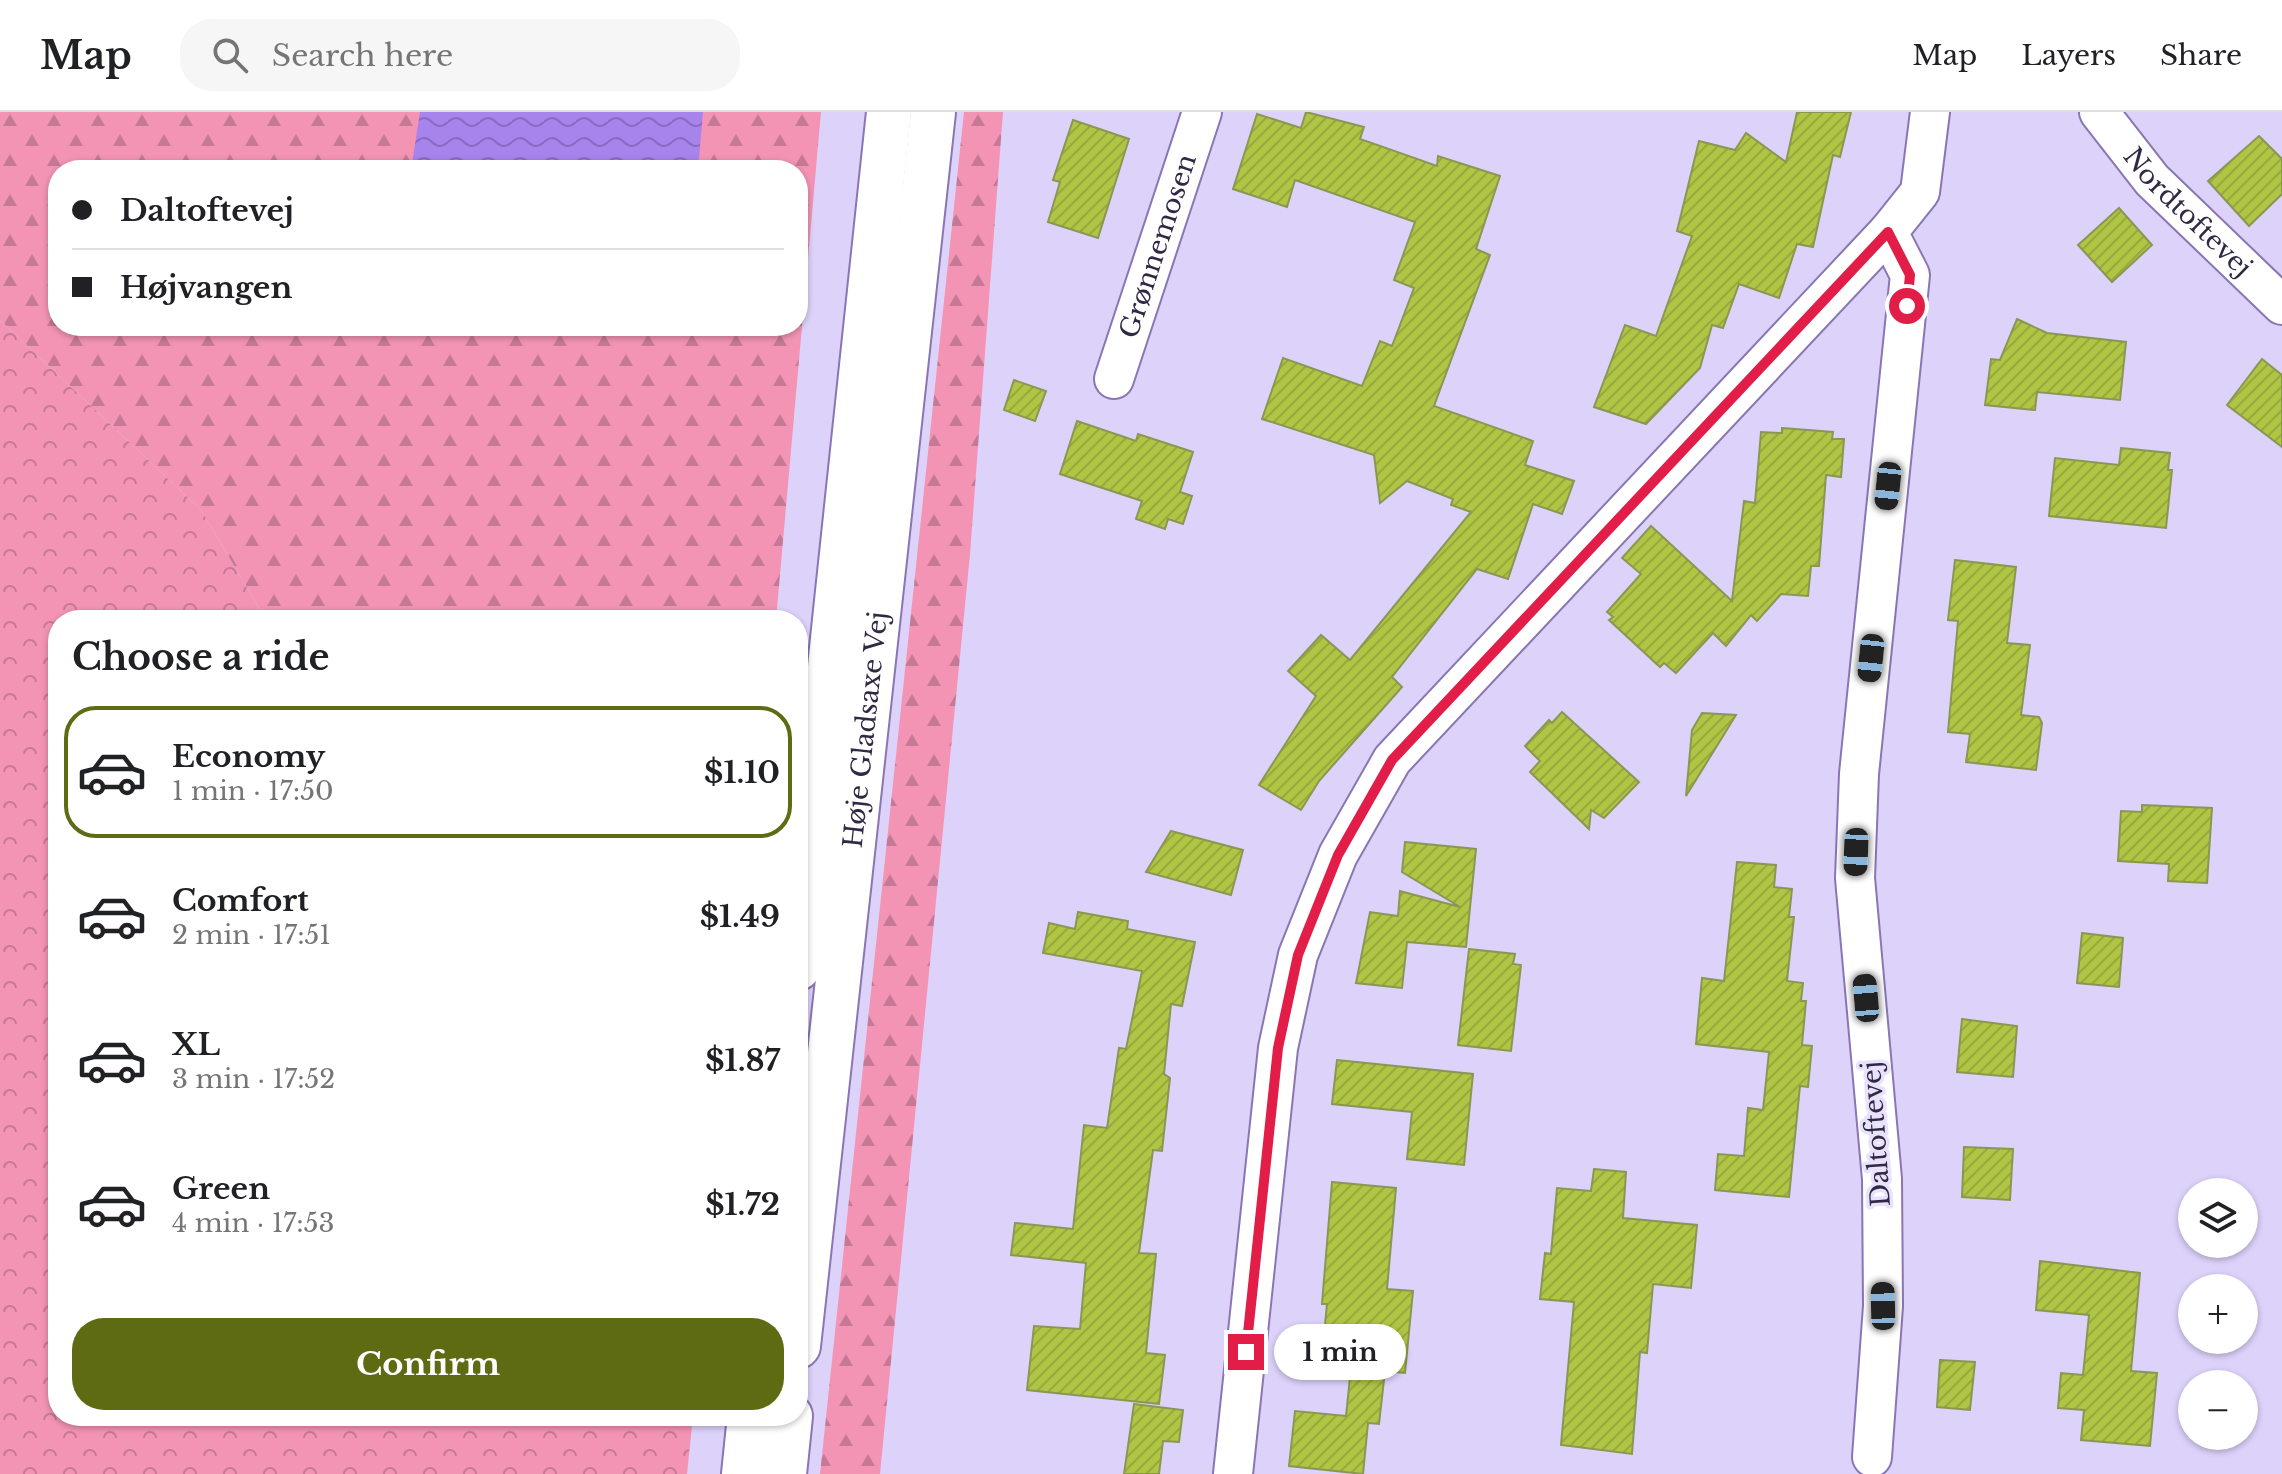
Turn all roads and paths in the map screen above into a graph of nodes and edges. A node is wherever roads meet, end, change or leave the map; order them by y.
1 (889, 112) edge
2 (933, 112) edge
3 (1202, 112) edge
4 (1930, 112) edge
5 (2099, 112) edge
6 (1888, 232) junction
7 (2282, 305) edge
8 (1114, 379) dead end
9 (808, 874) edge
10 (808, 1255) edge
11 (749, 1426) edge
12 (789, 1426) edge
13 (1872, 1457) dead end
14 (744, 1474) edge
15 (784, 1474) edge
16 (1233, 1474) edge

1 - 9 street, Høje Gladsaxe Vej
2 - 10 street, Høje Gladsaxe Vej
3 - 8 street, Grønnemosen
4 - 6 street
5 - 7 street, Nordtoftevej
6 - 13 street, Daltoftevej
6 - 16 street
11 - 14 street
12 - 15 street

